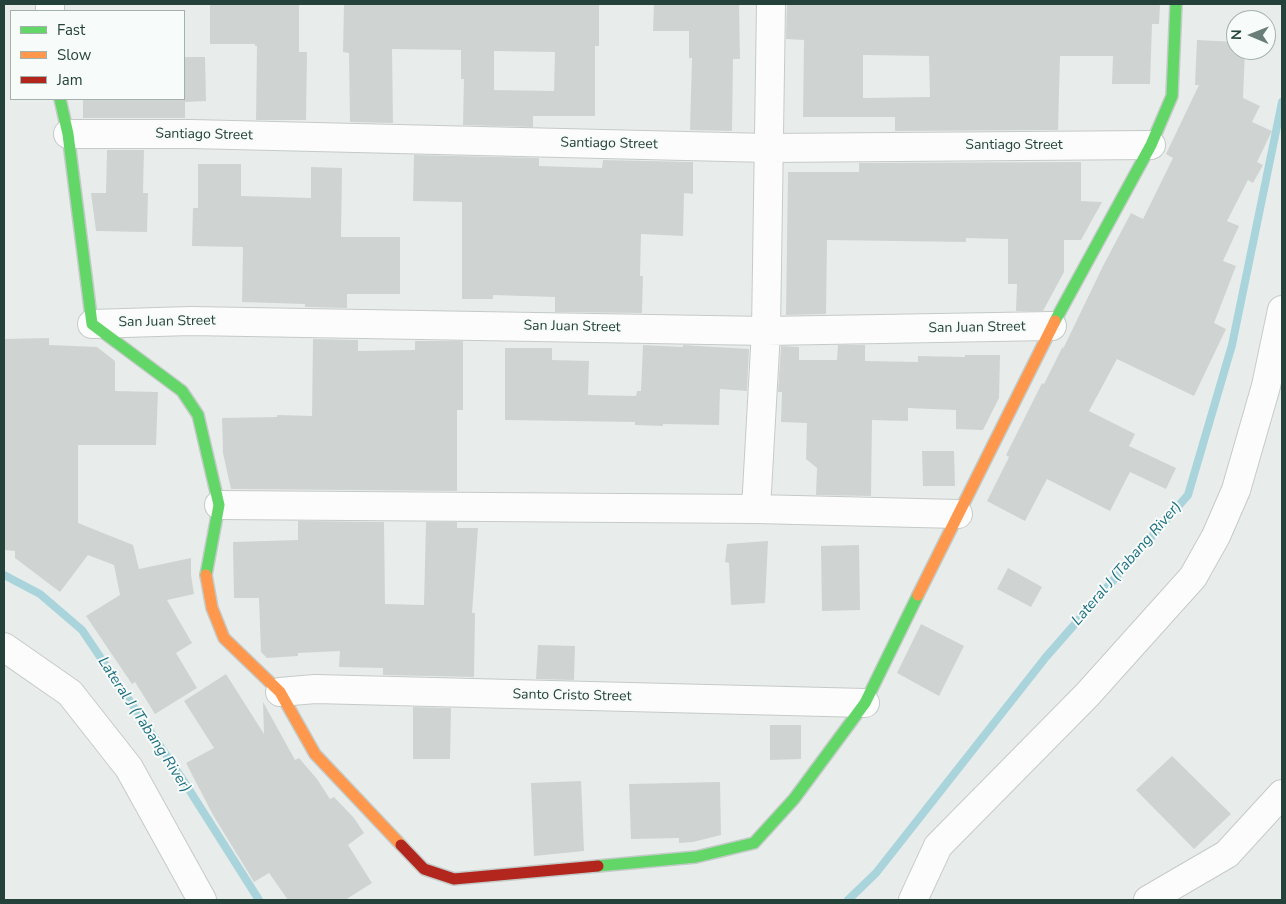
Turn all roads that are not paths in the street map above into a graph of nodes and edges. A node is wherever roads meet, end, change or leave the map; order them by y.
1 (771, 4) edge
2 (1176, 4) edge
3 (60, 100) edge
4 (68, 134) junction
5 (1151, 145) junction
6 (768, 148) junction
7 (1282, 310) edge
8 (92, 324) junction
9 (1052, 326) junction
10 (766, 331) junction
11 (219, 505) junction
12 (756, 509) junction
13 (958, 514) junction
14 (4, 647) edge
15 (280, 692) junction
16 (865, 703) junction
17 (1282, 794) edge
18 (202, 900) edge
19 (913, 900) edge
20 (1148, 900) edge

1 - 6 street
2 - 5 street
3 - 4 street
4 - 6 street, Santiago Street
4 - 8 street
5 - 6 street, Santiago Street
5 - 9 street
6 - 10 street
7 - 19 street
8 - 10 street, San Juan Street
8 - 11 street
9 - 10 street, San Juan Street
9 - 13 street
10 - 12 street
11 - 12 street
11 - 15 street
12 - 13 street
13 - 16 street
14 - 18 street
15 - 16 street, Santo Cristo Street
15 - 16 street
17 - 20 street

